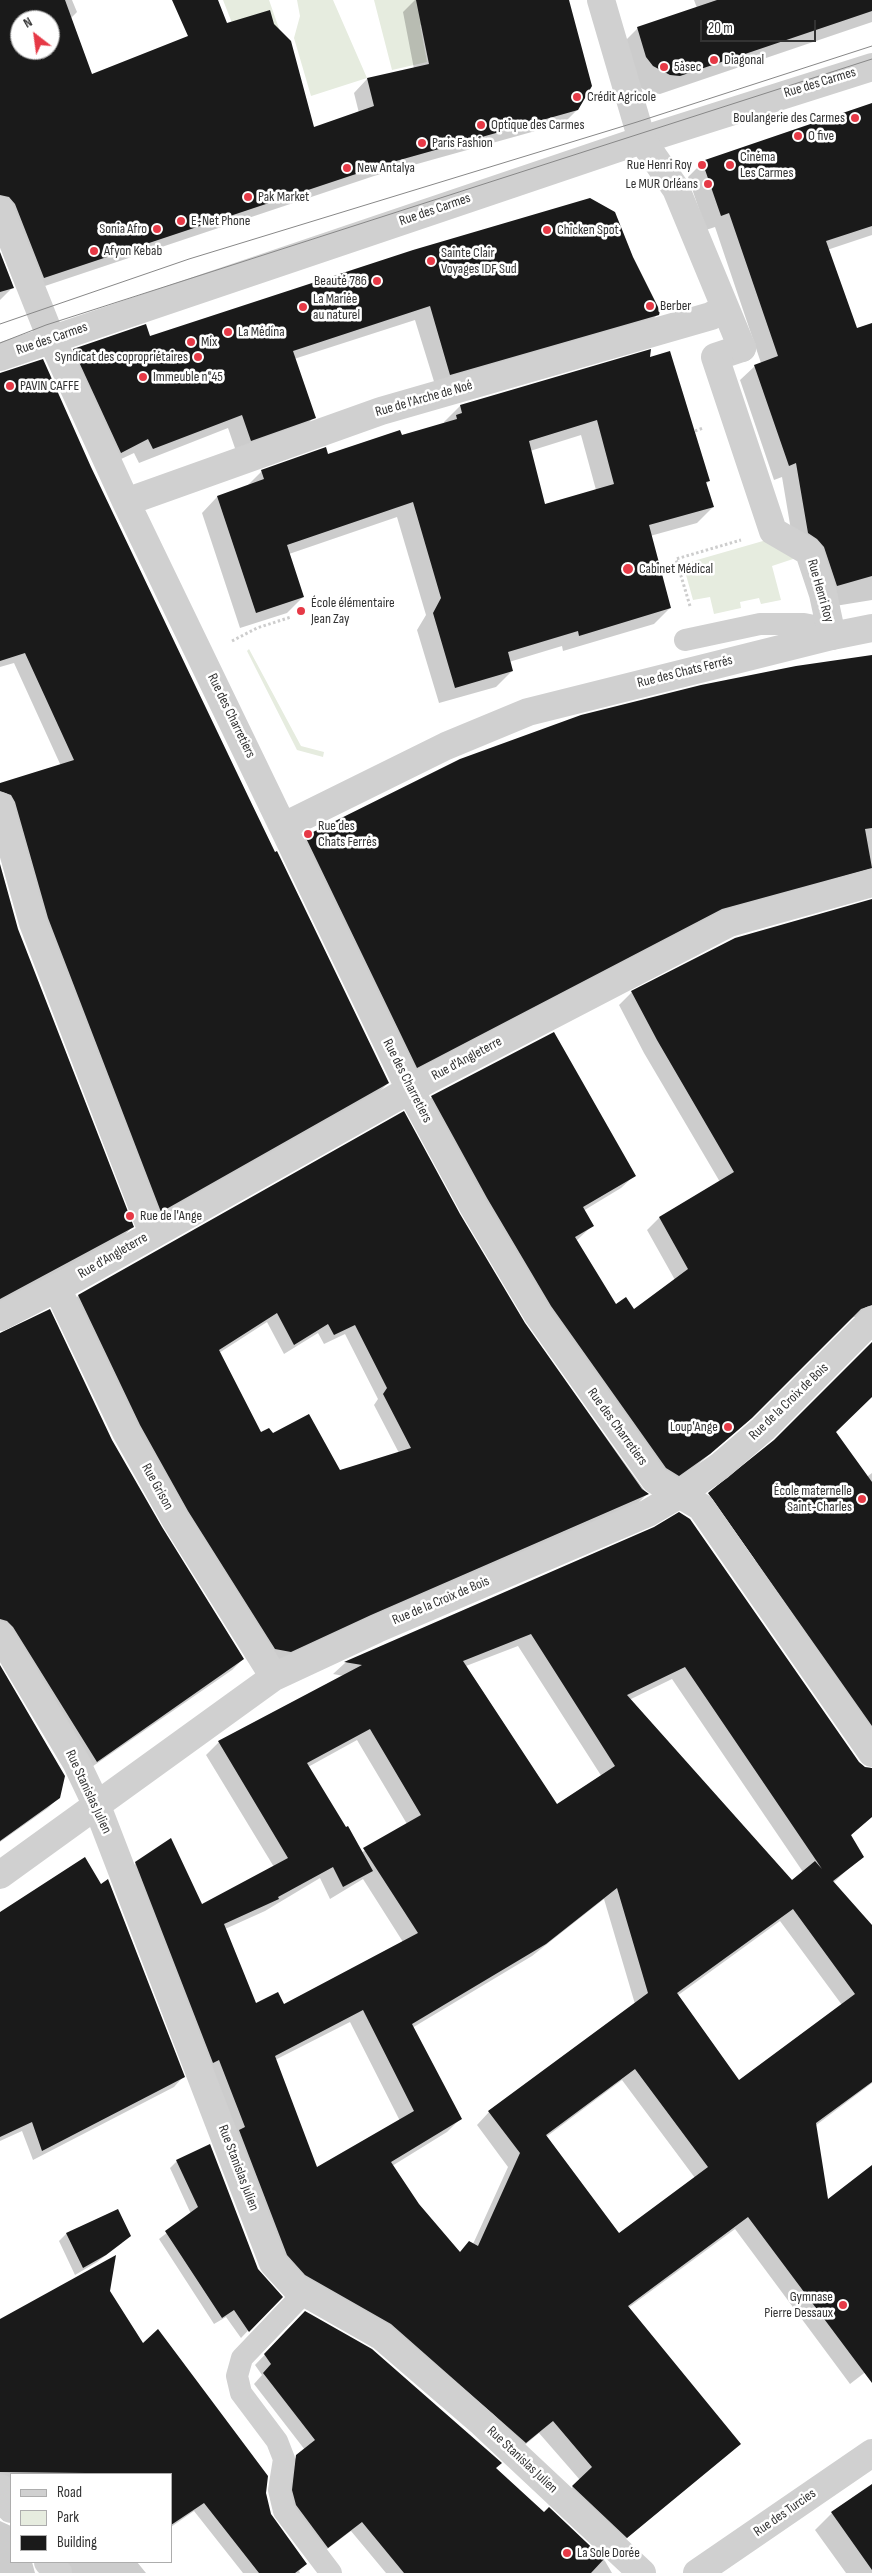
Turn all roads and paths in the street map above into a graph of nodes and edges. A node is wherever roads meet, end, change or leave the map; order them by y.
1 (601, 0) edge
2 (872, 67) edge
3 (642, 140) junction
4 (0, 210) edge
5 (725, 308) junction
6 (51, 338) junction
7 (0, 357) edge
8 (126, 502) junction
9 (773, 531) junction
10 (692, 612) dead end
11 (291, 617) dead end
12 (872, 628) edge
13 (832, 636) junction
14 (685, 640) dead end
15 (231, 641) dead end
16 (0, 806) edge
17 (284, 826) junction
18 (872, 883) edge
19 (410, 1090) junction
20 (153, 1234) junction
21 (57, 1288) junction
22 (0, 1317) edge
23 (872, 1320) edge
24 (680, 1494) junction
25 (0, 1635) edge
26 (274, 1677) junction
27 (872, 1753) edge
28 (97, 1806) junction
29 (0, 1875) edge
30 (304, 2292) junction
31 (872, 2453) edge
32 (0, 2488) edge
33 (10, 2507) edge
34 (49, 2563) edge
35 (633, 2570) edge
36 (58, 2573) edge
37 (330, 2573) edge
38 (698, 2573) edge

1 - 3 street
2 - 3 street, Rue des Carmes
3 - 5 street
3 - 6 street, Rue des Carmes
4 - 6 street, Rue des Charretiers
5 - 8 street, Rue de l'Arche de Noé
5 - 9 street
6 - 7 street, Rue des Carmes
6 - 8 street, Rue des Charretiers
8 - 17 street, Rue des Charretiers
9 - 10 path
9 - 13 street, Rue Henri Roy
11 - 15 path
12 - 13 street, Rue des Chats Ferrés
13 - 14 lane
13 - 17 street, Rue des Chats Ferrés
16 - 20 street
17 - 19 street, Rue des Charretiers
18 - 19 street, Rue d'Angleterre
19 - 20 street, Rue d'Angleterre
19 - 24 street, Rue des Charretiers
20 - 21 street, Rue d'Angleterre
21 - 22 street, Rue d'Angleterre
21 - 26 street, Rue Grison
23 - 24 street, Rue de la Croix de Bois
24 - 26 street, Rue de la Croix de Bois
24 - 27 street, Rue des Charretiers
25 - 28 street, Rue Stanislas Julien
26 - 28 street, Rue de la Croix de Bois
28 - 29 street, Rue de la Croix de Bois
28 - 30 street, Rue Stanislas Julien
30 - 35 street, Rue Stanislas Julien
30 - 37 lane
31 - 38 street, Rue des Turcies
32 - 33 street
34 - 36 street

